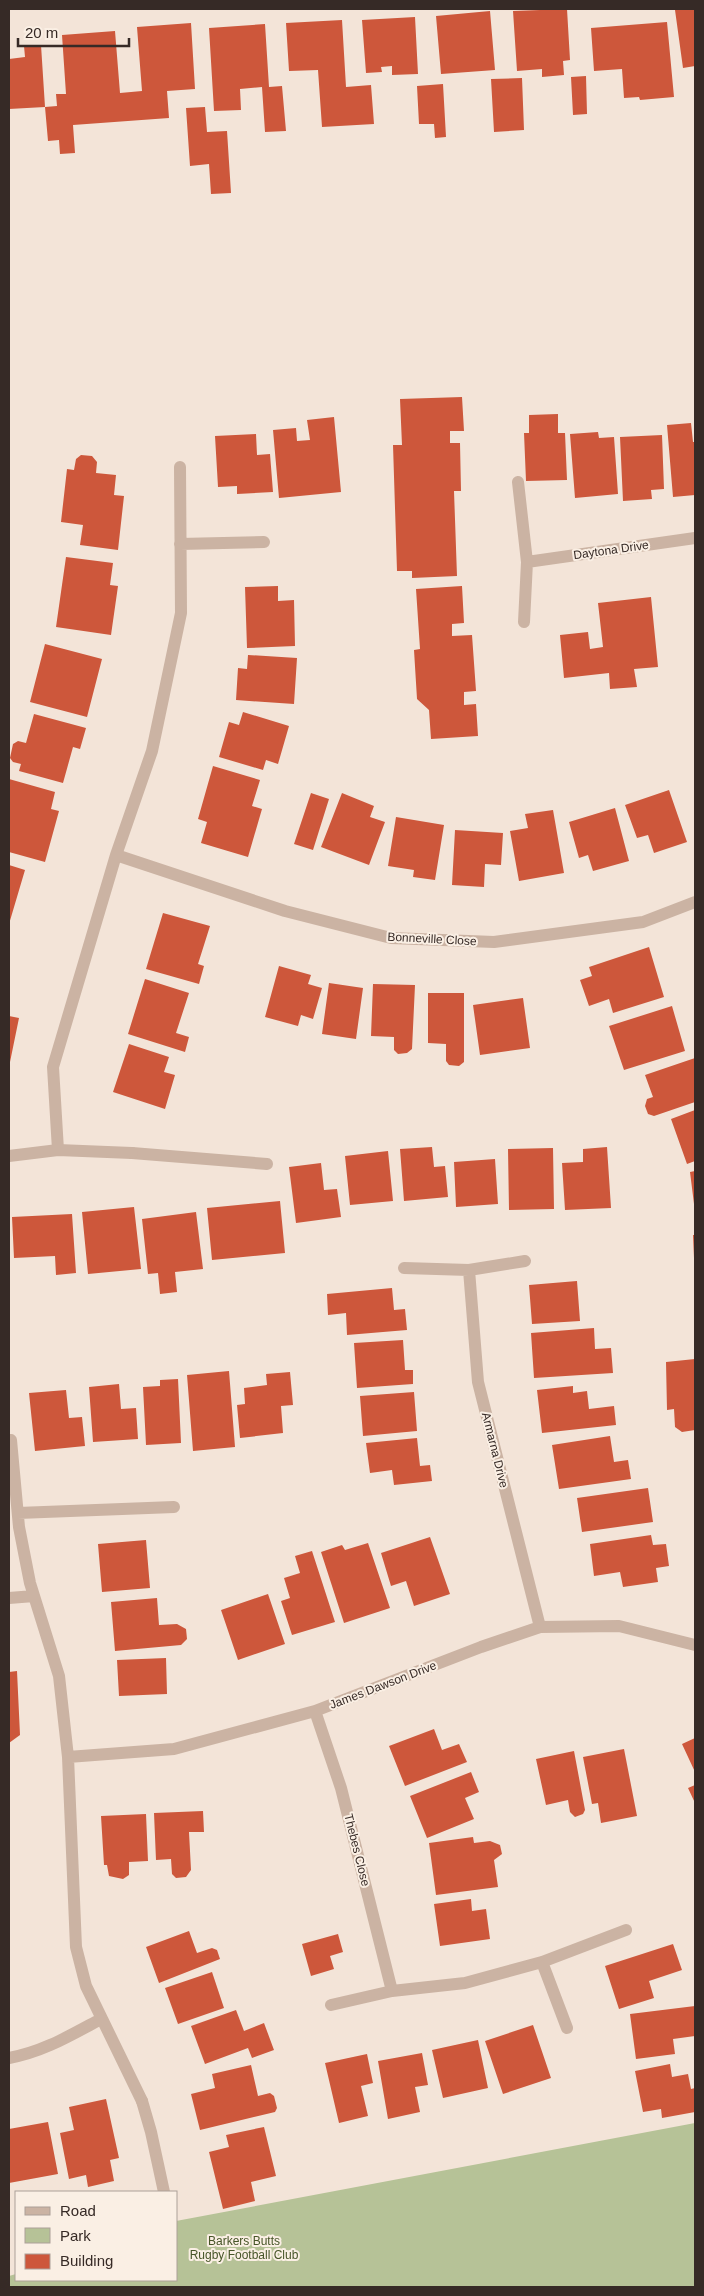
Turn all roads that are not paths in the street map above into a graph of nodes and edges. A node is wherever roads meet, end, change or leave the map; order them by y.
1 (180, 467) dead end
2 (518, 482) dead end
3 (695, 538) edge
4 (264, 542) dead end
5 (180, 544) junction
6 (527, 562) junction
7 (524, 622) dead end
8 (116, 855) junction
9 (695, 902) edge
10 (58, 1150) junction
11 (9, 1156) edge
12 (267, 1164) dead end
13 (525, 1261) dead end
14 (404, 1268) dead end
15 (469, 1270) junction
16 (11, 1440) dead end
17 (174, 1507) dead end
18 (18, 1513) junction
19 (34, 1596) junction
20 (9, 1598) edge
21 (540, 1627) junction
22 (695, 1645) edge
23 (315, 1711) junction
24 (68, 1757) junction
25 (626, 1930) dead end
26 (542, 1962) junction
27 (392, 1991) junction
28 (330, 2005) dead end
29 (101, 2019) junction
30 (567, 2028) dead end
31 (9, 2058) edge
32 (164, 2191) edge

1 - 5 street
2 - 6 street
3 - 6 street, Daytona Drive
4 - 5 street
5 - 8 street
6 - 7 street
8 - 9 street, Bonneville Close
8 - 10 street
10 - 11 street
10 - 12 street
13 - 15 street
14 - 15 street
15 - 21 street, Armarna Drive
16 - 18 street
17 - 18 street
18 - 19 street
19 - 20 street
19 - 24 street
21 - 22 street, James Dawson Drive
21 - 23 street, James Dawson Drive
23 - 24 street, James Dawson Drive
23 - 27 street, Thebes Close
24 - 29 street
25 - 26 street
26 - 27 street
26 - 30 street
27 - 28 street
29 - 31 street
29 - 32 street

